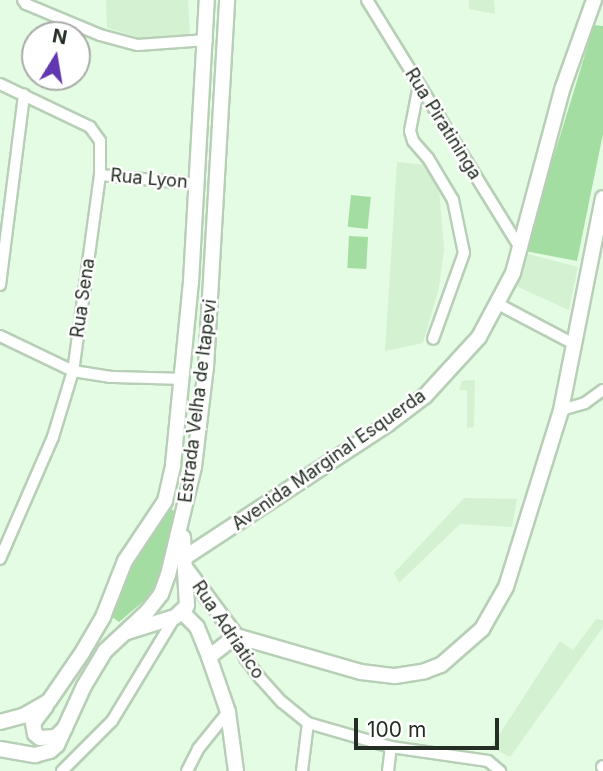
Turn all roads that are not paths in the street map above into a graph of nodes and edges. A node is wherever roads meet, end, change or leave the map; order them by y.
1 (23, 0) edge
2 (207, 0) edge
3 (227, 0) edge
4 (368, 0) edge
5 (594, 0) edge
6 (207, 40) junction
7 (0, 84) edge
8 (419, 85) junction
9 (24, 95) junction
10 (100, 175) junction
11 (197, 184) junction
12 (603, 198) edge
13 (520, 248) junction
14 (0, 285) edge
15 (498, 304) junction
16 (0, 336) edge
17 (433, 339) dead end
18 (574, 344) junction
19 (73, 371) junction
20 (181, 379) junction
21 (603, 390) edge
22 (561, 410) junction
23 (182, 524) junction
24 (0, 559) edge
25 (186, 564) junction
26 (179, 614) junction
27 (122, 634) junction
28 (236, 636) junction
29 (209, 657) junction
30 (49, 701) junction
31 (228, 712) junction
32 (0, 722) edge
33 (308, 723) junction
34 (68, 724) junction
35 (391, 747) junction
36 (0, 749) edge
37 (487, 766) edge
38 (62, 771) edge
39 (187, 771) edge
40 (236, 771) edge
41 (302, 771) edge
42 (388, 771) edge
43 (499, 771) edge

1 - 6 street
2 - 6 main road, Estrada Velha de Itapevi
3 - 23 main road, Estrada Velha de Itapevi
4 - 8 street, Rua Piratininga
5 - 13 main road, Avenida Marginal Esquerda
6 - 11 main road, Estrada Velha de Itapevi
7 - 9 street, Rua Sena
8 - 13 street, Rua Piratininga
8 - 17 street
9 - 10 street, Rua Sena
9 - 14 street
10 - 11 street, Rua Lyon
10 - 19 street, Rua Sena
11 - 20 main road, Estrada Velha de Itapevi
12 - 18 main road
13 - 15 main road, Avenida Marginal Esquerda
15 - 18 street
15 - 25 main road, Avenida Marginal Esquerda
16 - 19 street
18 - 22 main road
19 - 20 street
19 - 24 street, Rua Sena
20 - 30 main road, Estrada Velha de Itapevi
21 - 22 street
22 - 28 main road
23 - 25 main road
23 - 27 main road, Estrada Velha de Itapevi
25 - 26 main road
25 - 28 main road, Rua Adriatico
26 - 27 main road
26 - 29 main road
26 - 38 street
27 - 34 main road, Estrada Velha de Itapevi
28 - 29 main road
28 - 33 street, Rua Adriatico
29 - 31 main road
30 - 32 main road, Estrada Velha de Itapevi
30 - 34 main road
31 - 39 street
31 - 40 main road
33 - 35 street, Rua Adriatico
33 - 41 street
34 - 36 main road, Estrada Velha de Itapevi
35 - 37 street, Rua Adriatico
35 - 42 street
37 - 43 street, Rua Adriatico

